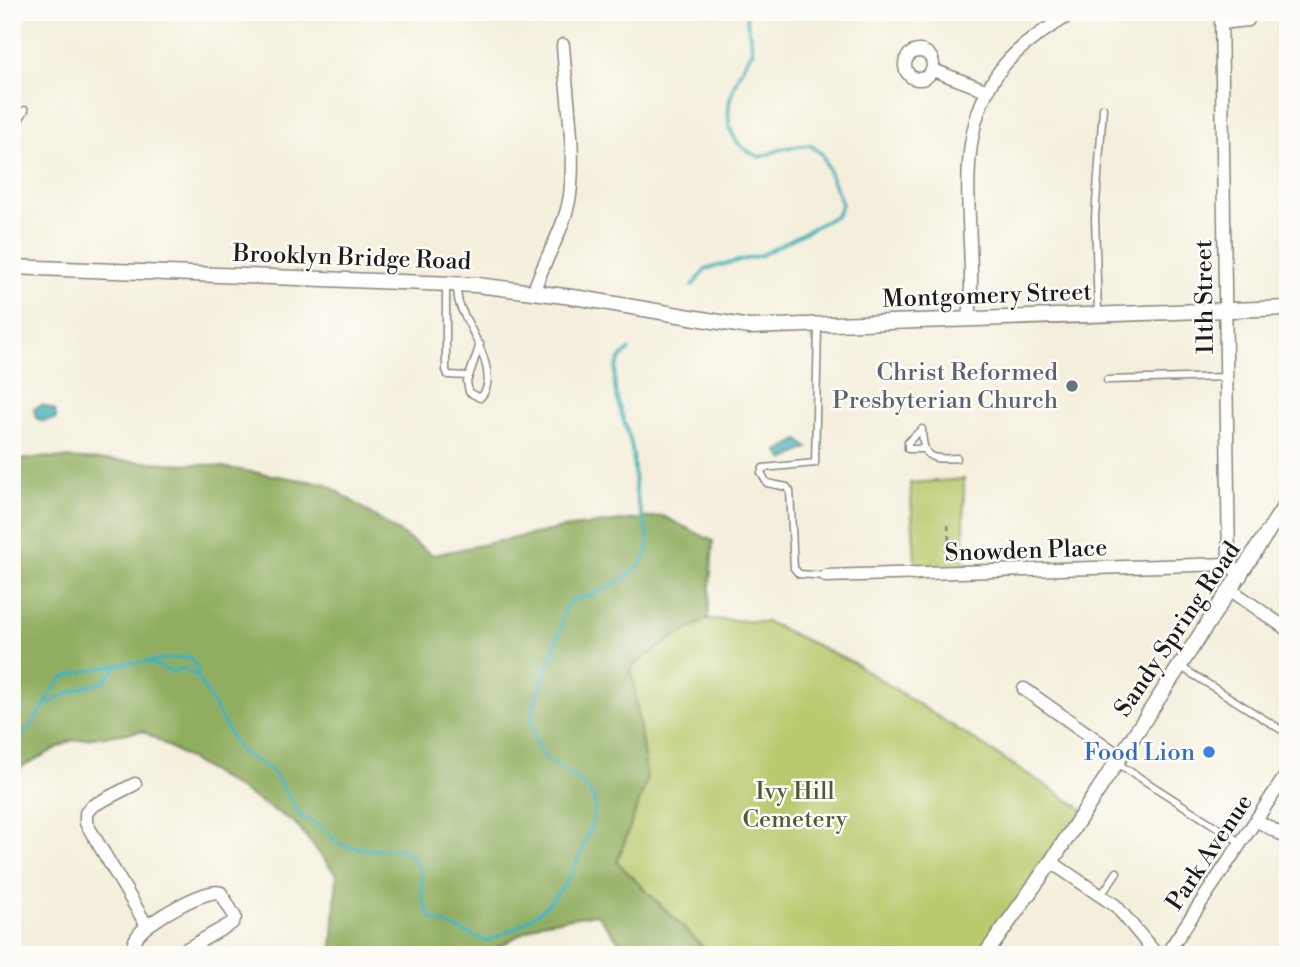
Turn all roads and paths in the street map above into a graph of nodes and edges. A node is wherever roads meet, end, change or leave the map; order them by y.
1 (1074, 12) edge
2 (1222, 18) edge
3 (1248, 20) dead end
4 (563, 45) dead end
5 (933, 70) dead end
6 (988, 91) junction
7 (1103, 108) dead end
8 (25, 110) dead end
9 (12, 152) edge
10 (12, 267) edge
11 (451, 284) junction
12 (534, 291) junction
13 (1288, 308) edge
14 (1226, 310) junction
15 (1098, 314) junction
16 (688, 317) joint
17 (969, 318) junction
18 (818, 324) junction
19 (480, 344) junction
20 (468, 376) junction
21 (1227, 377) junction
22 (1107, 380) dead end
23 (922, 449) dead end
24 (957, 458) dead end
25 (1288, 502) edge
26 (948, 525) dead end
27 (1229, 564) junction
28 (950, 574) junction
29 (826, 576) joint
30 (1241, 576) junction
31 (1231, 590) junction
32 (1288, 630) edge
33 (1180, 666) junction
34 (1024, 689) dead end
35 (1288, 734) edge
36 (1117, 759) junction
37 (1288, 772) edge
38 (135, 783) dead end
39 (1256, 820) junction
40 (1288, 838) edge
41 (1241, 843) junction
42 (1051, 862) junction
43 (1117, 872) dead end
44 (1102, 894) junction
45 (147, 926) junction
46 (132, 955) edge
47 (176, 955) edge
48 (985, 955) edge
49 (1157, 955) edge
50 (1166, 955) edge

1 - 6 street
2 - 3 street
2 - 14 street, 11th Street
4 - 12 street
5 - 6 street
6 - 17 street
7 - 15 lane
8 - 9 lane
10 - 11 street, Brooklyn Bridge Road
11 - 12 street, Brooklyn Bridge Road
11 - 19 lane
11 - 20 lane
12 - 16 street, Brooklyn Bridge Road
13 - 14 street, Montgomery Street
14 - 15 street, Montgomery Street
14 - 21 street, 11th Street
15 - 17 street, Montgomery Street
16 - 18 street, Montgomery Street
17 - 18 street, Montgomery Street
18 - 29 lane
19 - 20 lane
19 - 20 lane
21 - 22 lane
21 - 27 street, 11th Street
23 - 24 lane
25 - 30 street, Sandy Spring Road
26 - 28 path
27 - 28 street, Snowden Place
27 - 30 street
28 - 29 street, Snowden Place
30 - 31 street, Sandy Spring Road
31 - 32 street
31 - 33 street, Sandy Spring Road
33 - 35 lane
33 - 36 street, Sandy Spring Road
34 - 36 street
36 - 41 lane
36 - 42 street, Sandy Spring Road
37 - 39 street, Park Avenue
38 - 45 street
39 - 40 street
39 - 41 street, Park Avenue
41 - 50 street, Park Avenue
42 - 44 street
42 - 48 street, Sandy Spring Road
43 - 44 lane
44 - 49 street
45 - 46 street
45 - 47 street

